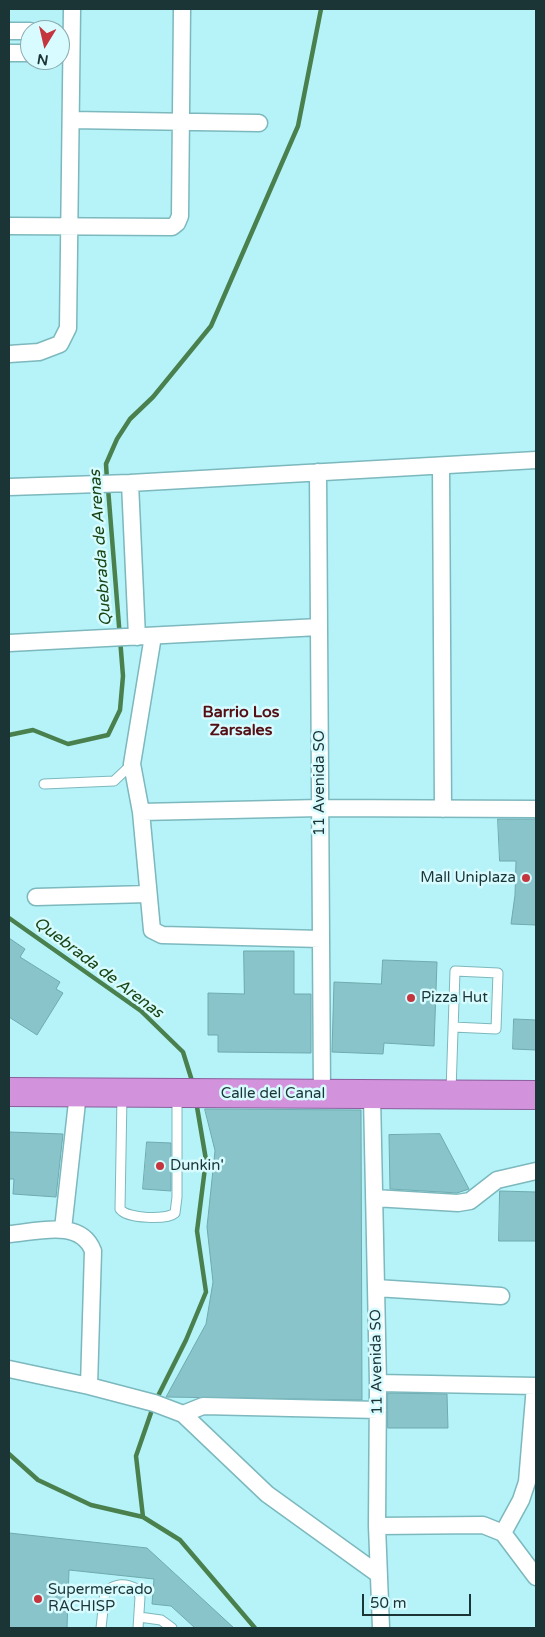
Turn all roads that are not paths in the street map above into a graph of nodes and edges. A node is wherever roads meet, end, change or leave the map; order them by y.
1 (182, 9) edge
2 (67, 70) edge
3 (71, 120) junction
4 (180, 121) junction
5 (259, 123) dead end
6 (9, 226) edge
7 (70, 227) junction
8 (9, 354) edge
9 (536, 460) edge
10 (441, 466) junction
11 (318, 472) junction
12 (125, 483) junction
13 (9, 487) edge
14 (319, 627) junction
15 (138, 637) junction
16 (9, 643) edge
17 (132, 764) junction
18 (44, 784) dead end
19 (320, 808) junction
20 (443, 809) junction
21 (536, 809) edge
22 (141, 812) junction
23 (148, 894) junction
24 (36, 897) dead end
25 (321, 939) junction
26 (453, 1028) junction
27 (9, 1078) edge
28 (9, 1092) edge
29 (70, 1093) junction
30 (122, 1093) junction
31 (190, 1094) junction
32 (322, 1094) junction
33 (372, 1096) junction
34 (451, 1096) junction
35 (536, 1096) edge
36 (536, 1172) edge
37 (374, 1198) junction
38 (63, 1229) junction
39 (9, 1234) edge
40 (376, 1288) junction
41 (501, 1296) dead end
42 (9, 1369) edge
43 (378, 1383) junction
44 (89, 1386) junction
45 (536, 1386) edge
46 (378, 1410) junction
47 (184, 1414) junction
48 (377, 1526) junction
49 (503, 1533) junction
50 (378, 1574) junction
51 (536, 1577) edge
52 (139, 1617) junction
53 (101, 1628) edge
54 (138, 1628) edge
55 (172, 1628) edge
56 (381, 1628) edge

1 - 4 street
2 - 3 street
3 - 4 street
3 - 7 street
4 - 5 street
4 - 7 street
6 - 7 street
7 - 8 street
9 - 10 street
10 - 11 street
10 - 20 street
11 - 12 street
11 - 14 street, 11 Avenida SO
12 - 13 street
12 - 15 street
14 - 15 street
14 - 19 street, 11 Avenida SO
15 - 16 street
15 - 17 street
17 - 18 lane
17 - 22 street
19 - 20 street
19 - 22 street
19 - 25 street, 11 Avenida SO
20 - 21 street
22 - 23 street
23 - 24 street
23 - 25 street
25 - 32 street, 11 Avenida SO
26 - 26 lane
26 - 34 lane
27 - 29 highway
28 - 29 highway, Calle del Canal
29 - 30 highway, Calle del Canal
29 - 38 street
30 - 31 highway, Calle del Canal
30 - 31 lane
31 - 32 highway, Calle del Canal
32 - 33 highway, Calle del Canal
33 - 34 highway, Calle del Canal
33 - 37 street, 11 Avenida SO
34 - 35 highway, Calle del Canal
36 - 37 street
37 - 40 street, 11 Avenida SO
38 - 39 street
38 - 44 street
40 - 41 street
40 - 43 street, 11 Avenida SO
42 - 44 street
43 - 45 street
43 - 46 street, 11 Avenida SO
44 - 47 street
45 - 49 street
46 - 47 street
46 - 48 street, 11 Avenida SO
47 - 50 street
48 - 49 street
48 - 50 street, 11 Avenida SO
49 - 51 street
50 - 56 street, 11 Avenida SO
52 - 53 lane
52 - 54 lane
52 - 55 lane

